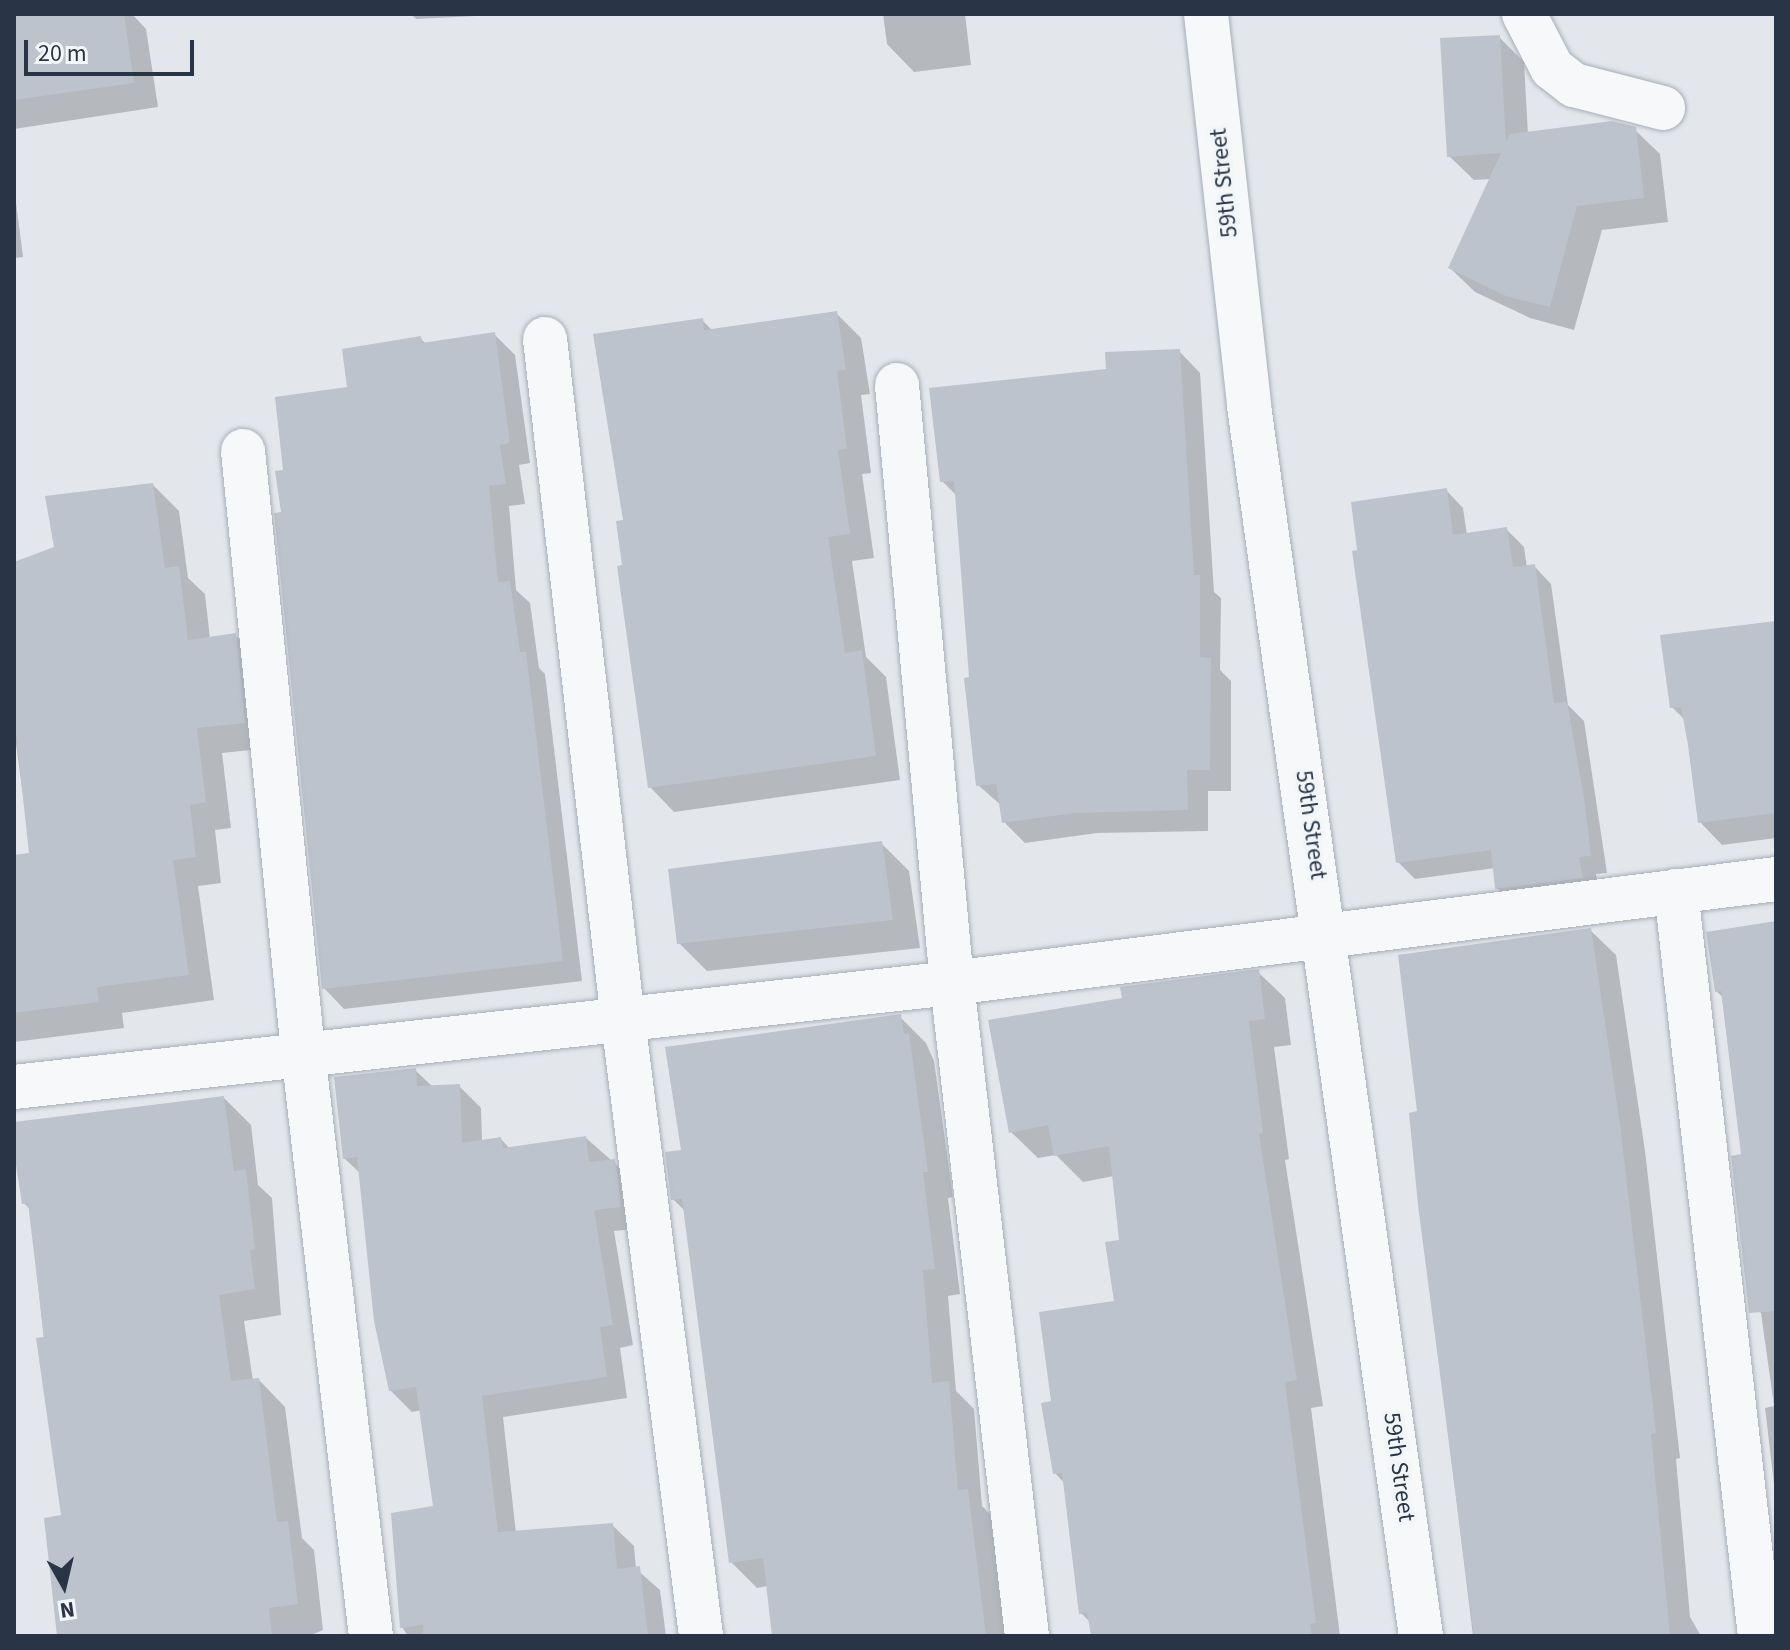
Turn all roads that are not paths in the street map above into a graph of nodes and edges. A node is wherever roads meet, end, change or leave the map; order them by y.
1 (1524, 14) edge
2 (1207, 24) edge
3 (1663, 108) dead end
4 (545, 339) dead end
5 (897, 385) dead end
6 (243, 451) dead end
7 (1776, 879) edge
8 (1676, 891) junction
9 (1327, 933) junction
10 (952, 983) junction
11 (623, 1020) junction
12 (303, 1052) junction
13 (14, 1087) edge
14 (371, 1636) edge
15 (701, 1636) edge
16 (1027, 1636) edge
17 (1421, 1636) edge
18 (1760, 1636) edge

1 - 3 street
2 - 9 street, 59th Street
4 - 11 street
5 - 10 street
6 - 12 street
7 - 8 street
8 - 9 street
8 - 18 street
9 - 10 street
9 - 17 street, 59th Street
10 - 11 street
10 - 16 street
11 - 12 street
11 - 15 street
12 - 13 street
12 - 14 street

